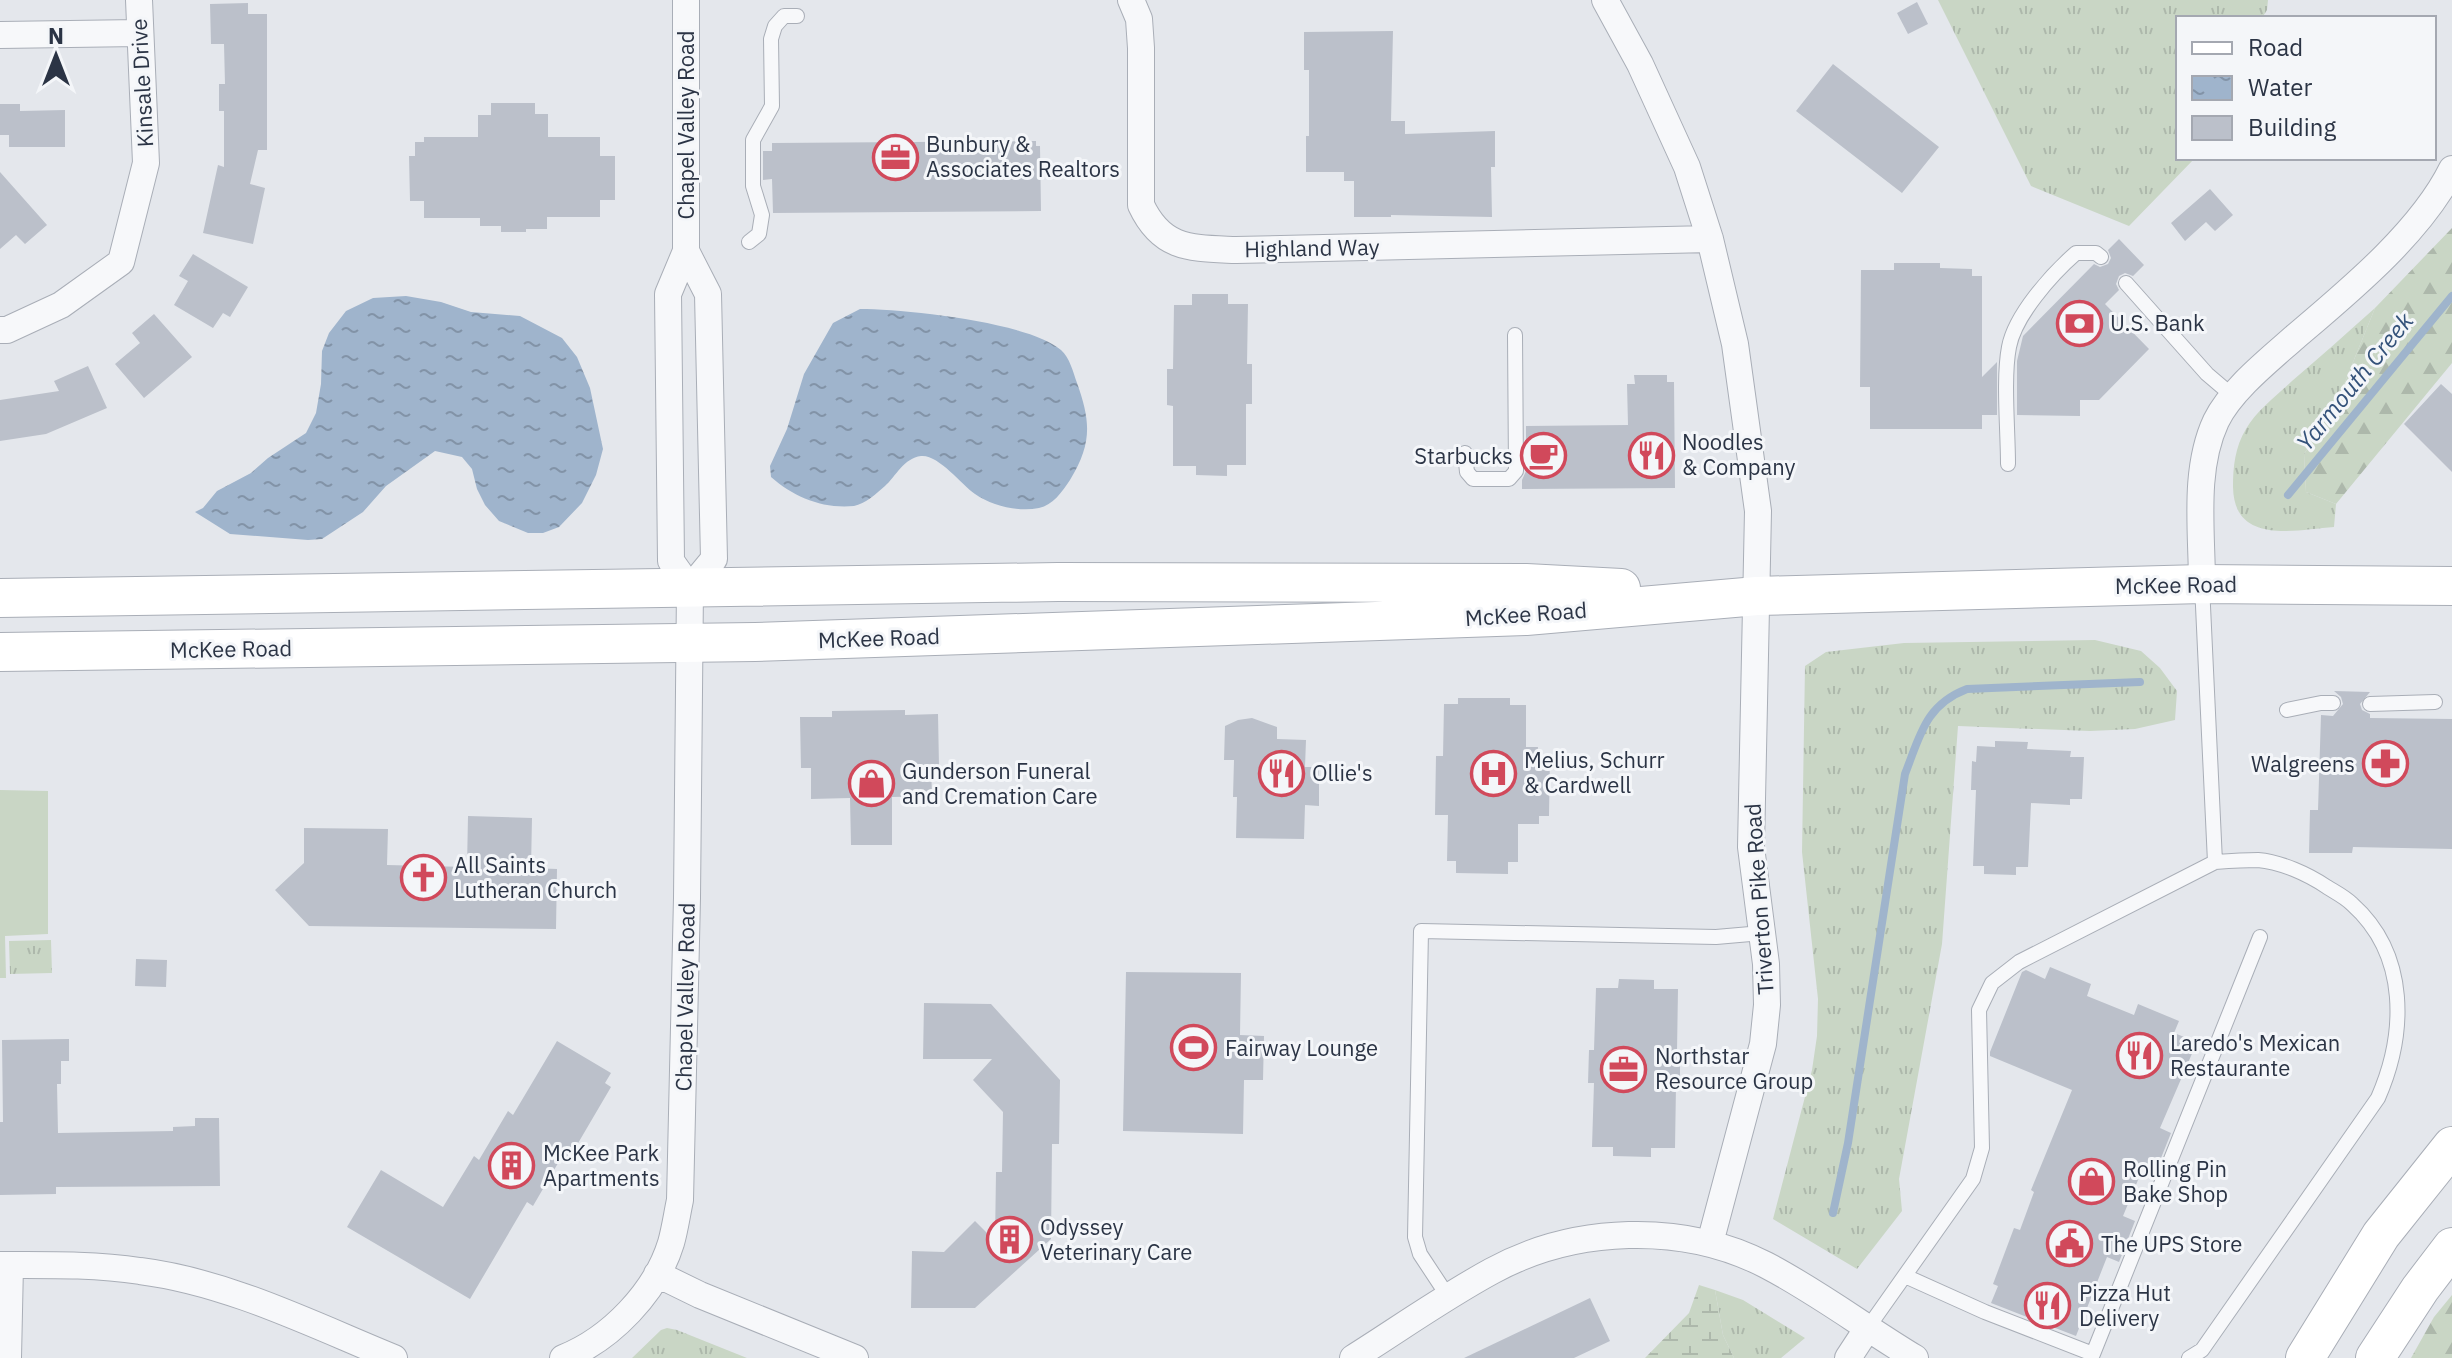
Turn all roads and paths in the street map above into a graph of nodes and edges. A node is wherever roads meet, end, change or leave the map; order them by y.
1 (139, 0) edge
2 (686, 0) edge
3 (1131, 0) edge
4 (1605, 0) edge
5 (797, 16) dead end
6 (139, 33) junction
7 (0, 35) edge
8 (2452, 169) edge
9 (1710, 239) junction
10 (749, 242) dead end
11 (686, 251) junction
12 (2101, 257) dead end
13 (2126, 283) dead end
14 (0, 330) edge
15 (1515, 335) dead end
16 (2234, 397) junction
17 (1465, 453) dead end
18 (2008, 464) dead end
19 (2202, 584) junction
20 (2452, 586) edge
21 (690, 588) junction
22 (1757, 596) junction
23 (0, 598) edge
24 (689, 643) junction
25 (0, 652) edge
26 (2435, 702) dead end
27 (2333, 703) dead end
28 (2370, 704) dead end
29 (2287, 710) dead end
30 (2215, 862) junction
31 (1762, 933) junction
32 (2260, 937) dead end
33 (2452, 1146) edge
34 (1710, 1243) junction
35 (2452, 1247) edge
36 (5, 1265) edge
37 (657, 1274) junction
38 (1905, 1276) junction
39 (1449, 1298) junction
40 (1867, 1329) junction
41 (812, 1350) edge
42 (846, 1356) edge
43 (2092, 1356) edge
44 (8, 1358) edge
45 (394, 1358) edge
46 (563, 1358) edge
47 (1353, 1358) edge
48 (1848, 1358) edge
49 (1915, 1358) edge
50 (2108, 1358) edge
51 (2189, 1358) edge
52 (2305, 1358) edge
53 (2375, 1358) edge

1 - 6 street, Kinsale Drive
2 - 11 street, Chapel Valley Road
3 - 9 street, Highland Way
4 - 9 street, Triverton Pike Road
5 - 10 lane
6 - 7 street
6 - 14 street, Kinsale Drive
8 - 16 street
9 - 22 street, Triverton Pike Road
11 - 21 street, Chapel Valley Road
11 - 21 street, Chapel Valley Road
12 - 18 lane
13 - 16 lane
15 - 17 lane
16 - 19 street
19 - 20 main road, McKee Road
19 - 22 main road, McKee Road
19 - 30 lane
21 - 22 main road, McKee Road
21 - 23 main road, McKee Road
21 - 24 street, Chapel Valley Road
22 - 24 main road, McKee Road
22 - 31 street, Triverton Pike Road
24 - 25 main road, McKee Road
24 - 37 street, Chapel Valley Road
26 - 28 lane
27 - 29 lane
30 - 38 lane
30 - 51 lane
31 - 34 street, Triverton Pike Road
31 - 39 lane
32 - 43 lane
33 - 52 main road
34 - 39 street
34 - 40 street
35 - 53 main road
36 - 44 street
36 - 45 street
37 - 41 street
37 - 46 street, Chapel Valley Road
38 - 40 lane
38 - 43 lane
39 - 47 street
40 - 48 street
40 - 49 street
41 - 42 street
43 - 50 lane

